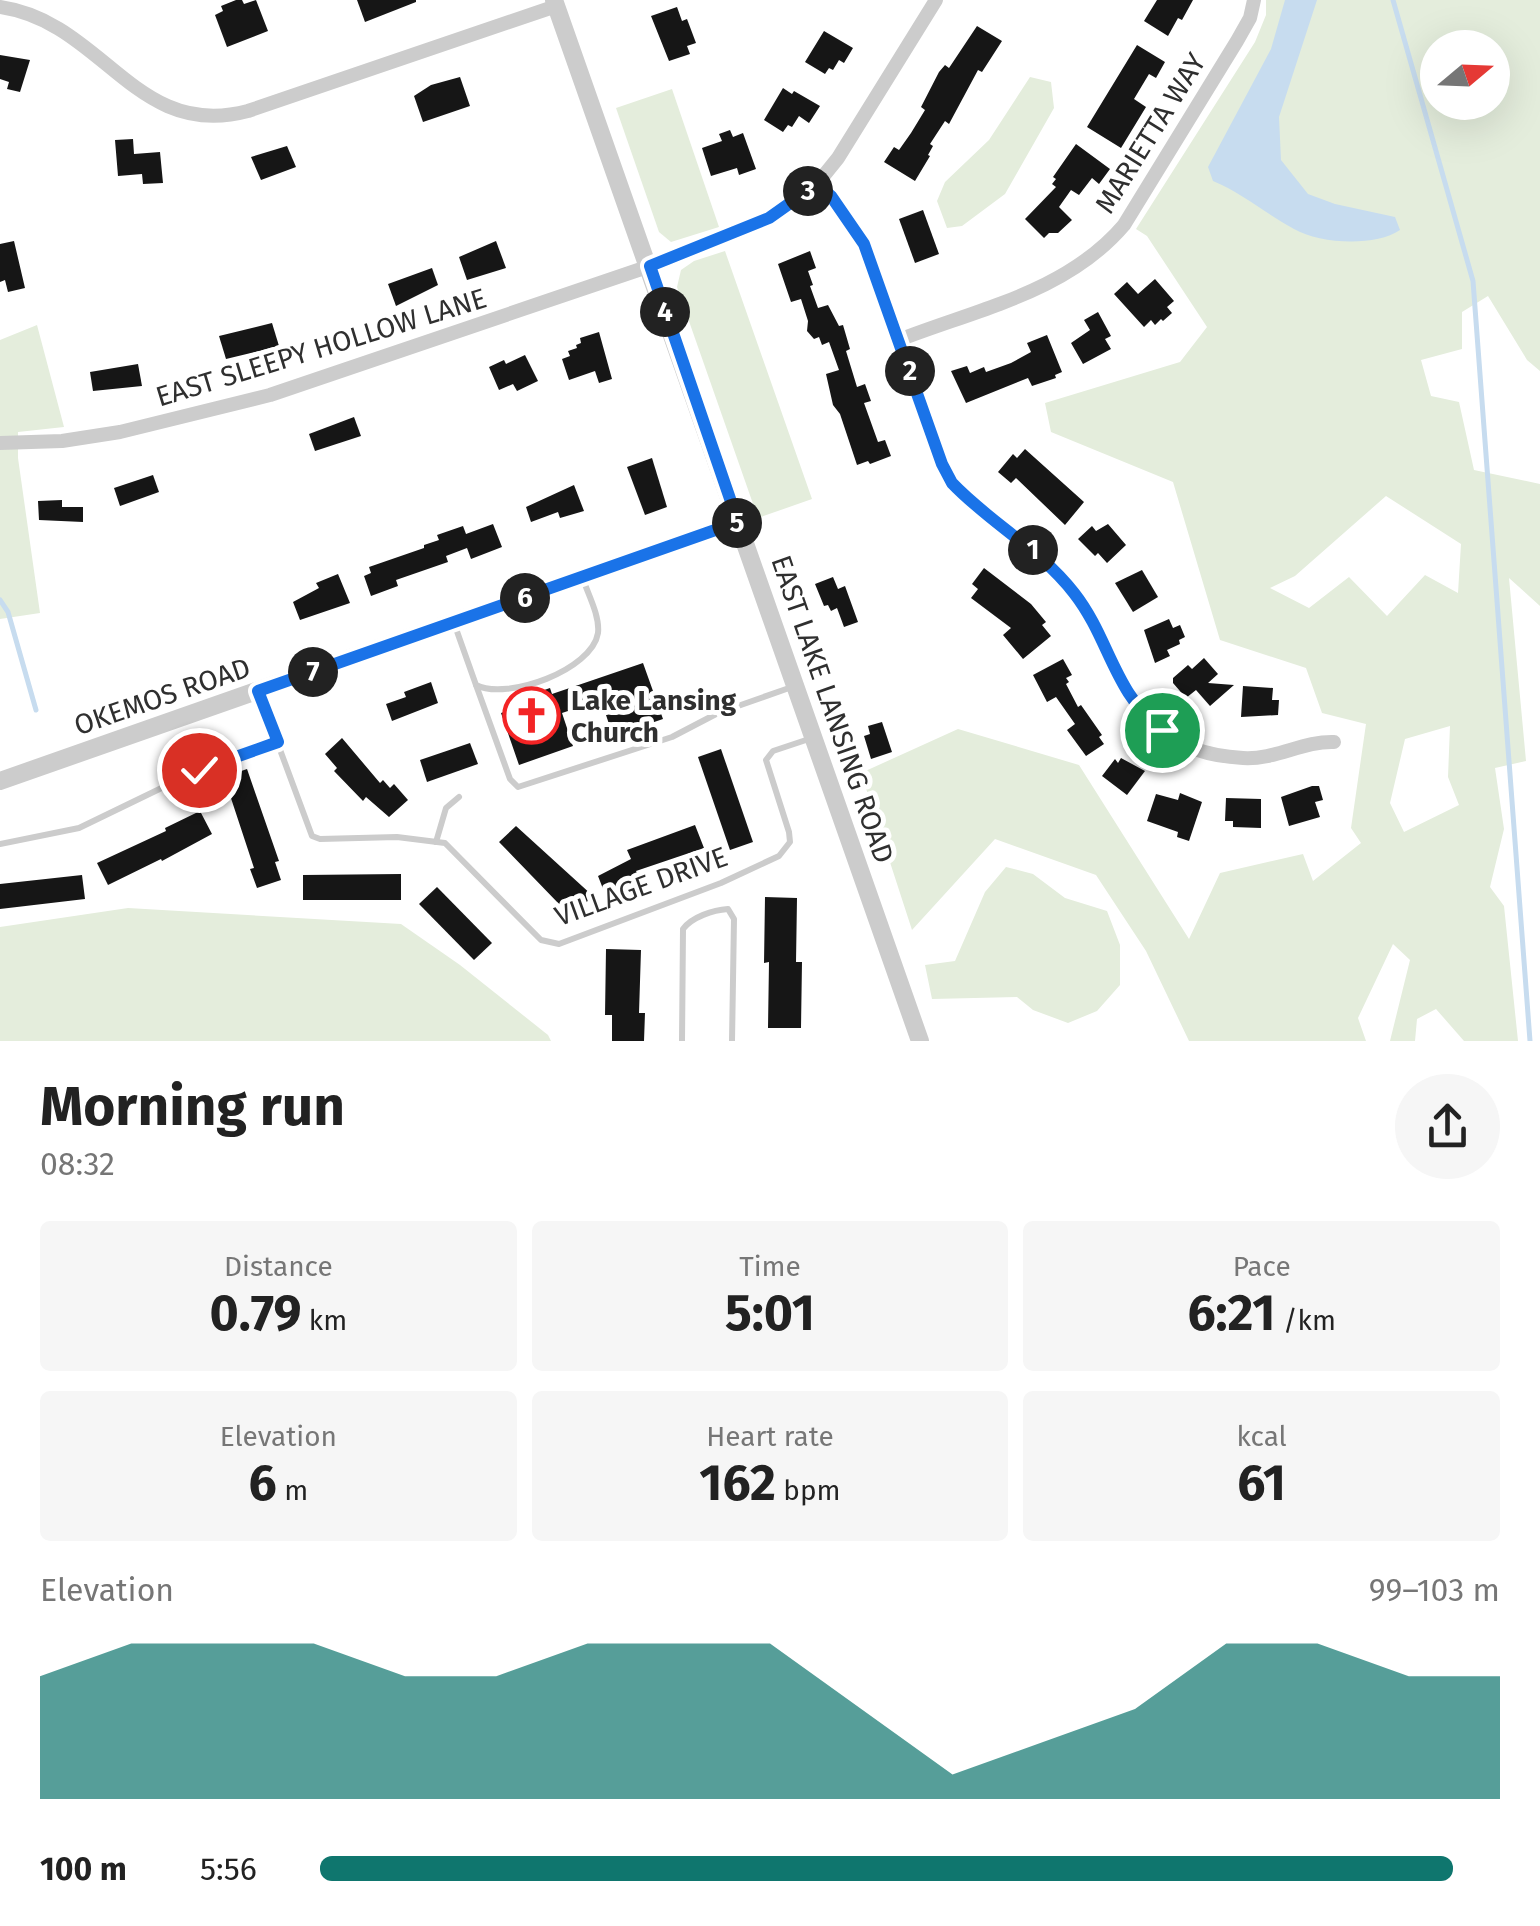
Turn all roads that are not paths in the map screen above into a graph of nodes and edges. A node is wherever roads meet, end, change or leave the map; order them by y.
1 (936, 0) edge
2 (1254, 0) edge
3 (555, 3) edge
4 (0, 7) edge
5 (817, 184) junction
6 (650, 266) junction
7 (899, 340) junction
8 (0, 444) edge
9 (738, 522) junction
10 (582, 578) junction
11 (454, 623) junction
12 (476, 685) junction
13 (796, 686) junction
14 (258, 691) junction
15 (814, 737) junction
16 (278, 742) junction
17 (1334, 742) dead end
18 (0, 781) edge
19 (459, 797) dead end
20 (436, 842) junction
21 (0, 844) edge
22 (682, 1041) edge
23 (732, 1041) edge
24 (920, 1041) edge

1 - 5 street, EAST SLEEPY HOLLOW LANE
2 - 7 street, MARIETTA WAY
3 - 4 street
3 - 6 street, EAST LAKE LANSING ROAD
5 - 6 street, EAST SLEEPY HOLLOW LANE
5 - 7 street
6 - 8 street, EAST SLEEPY HOLLOW LANE
6 - 9 street, EAST LAKE LANSING ROAD
7 - 17 street
9 - 10 street, OKEMOS ROAD
9 - 13 street, EAST LAKE LANSING ROAD
10 - 11 street, OKEMOS ROAD
10 - 12 lane
11 - 12 lane
11 - 14 street, OKEMOS ROAD
12 - 13 lane
13 - 15 street, EAST LAKE LANSING ROAD
14 - 16 lane
14 - 18 street, OKEMOS ROAD
15 - 20 lane, VILLAGE DRIVE
15 - 24 street, EAST LAKE LANSING ROAD
16 - 20 lane
16 - 21 lane
19 - 20 lane
22 - 23 lane

